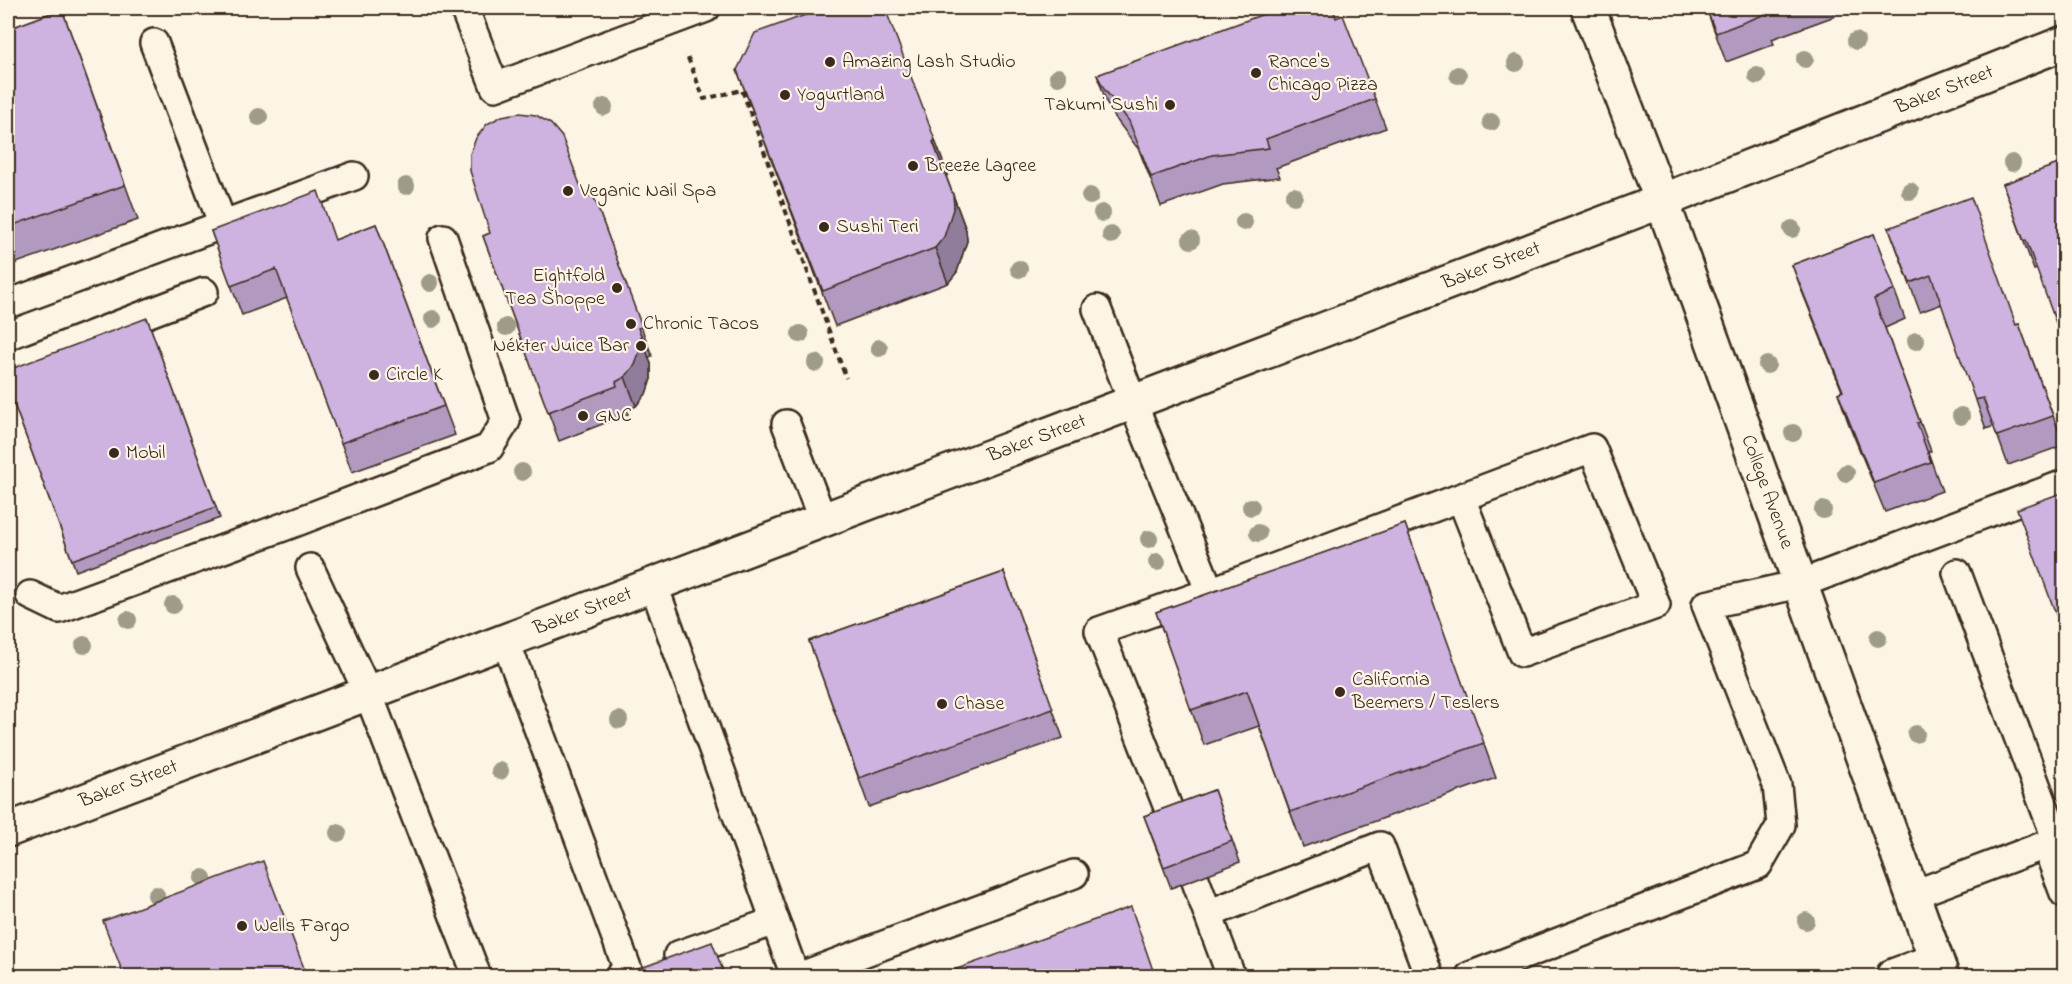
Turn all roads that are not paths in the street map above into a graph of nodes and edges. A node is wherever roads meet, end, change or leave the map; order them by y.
1 (464, 8) edge
2 (706, 8) edge
3 (1588, 8) edge
4 (154, 43) dead end
5 (2064, 43) edge
6 (354, 176) dead end
7 (1662, 201) junction
8 (223, 225) junction
9 (443, 238) dead end
10 (204, 292) dead end
11 (8, 304) edge
12 (1097, 309) dead end
13 (8, 367) edge
14 (1133, 403) junction
15 (786, 424) dead end
16 (2064, 484) edge
17 (1461, 498) junction
18 (824, 521) junction
19 (310, 568) dead end
20 (1958, 573) dead end
21 (1800, 584) junction
22 (654, 586) junction
23 (1210, 591) junction
24 (30, 595) dead end
25 (506, 642) junction
26 (368, 693) junction
27 (1176, 828) edge
28 (8, 830) edge
29 (2056, 842) edge
30 (1074, 874) dead end
31 (1195, 879) edge
32 (2064, 893) edge
33 (1912, 895) junction
34 (1208, 914) junction
35 (775, 921) junction
36 (1939, 968) edge
37 (625, 975) edge
38 (477, 976) edge
39 (795, 976) edge
40 (801, 976) edge
41 (1231, 976) edge
42 (1429, 976) edge
43 (1470, 976) edge
44 (1893, 976) edge

1 - 2 lane
3 - 7 main road, College Avenue
4 - 8 lane
5 - 7 main road, Baker Street
6 - 8 lane
7 - 14 main road, Baker Street
7 - 21 main road, College Avenue
8 - 11 lane
9 - 24 lane
10 - 13 lane
12 - 14 lane
14 - 18 main road, Baker Street
14 - 23 lane
15 - 18 lane
16 - 21 lane
17 - 17 lane
17 - 23 lane
18 - 22 main road, Baker Street
19 - 26 lane
20 - 29 lane
21 - 33 main road, College Avenue
21 - 43 lane
22 - 25 main road, Baker Street
22 - 35 lane
23 - 27 lane
25 - 26 main road, Baker Street
25 - 37 lane
26 - 28 main road, Baker Street
26 - 38 lane
29 - 32 lane
29 - 33 lane
30 - 40 lane
31 - 34 lane
33 - 36 main road, College Avenue
34 - 41 lane
34 - 42 lane
35 - 37 lane
35 - 39 lane
36 - 44 main road

